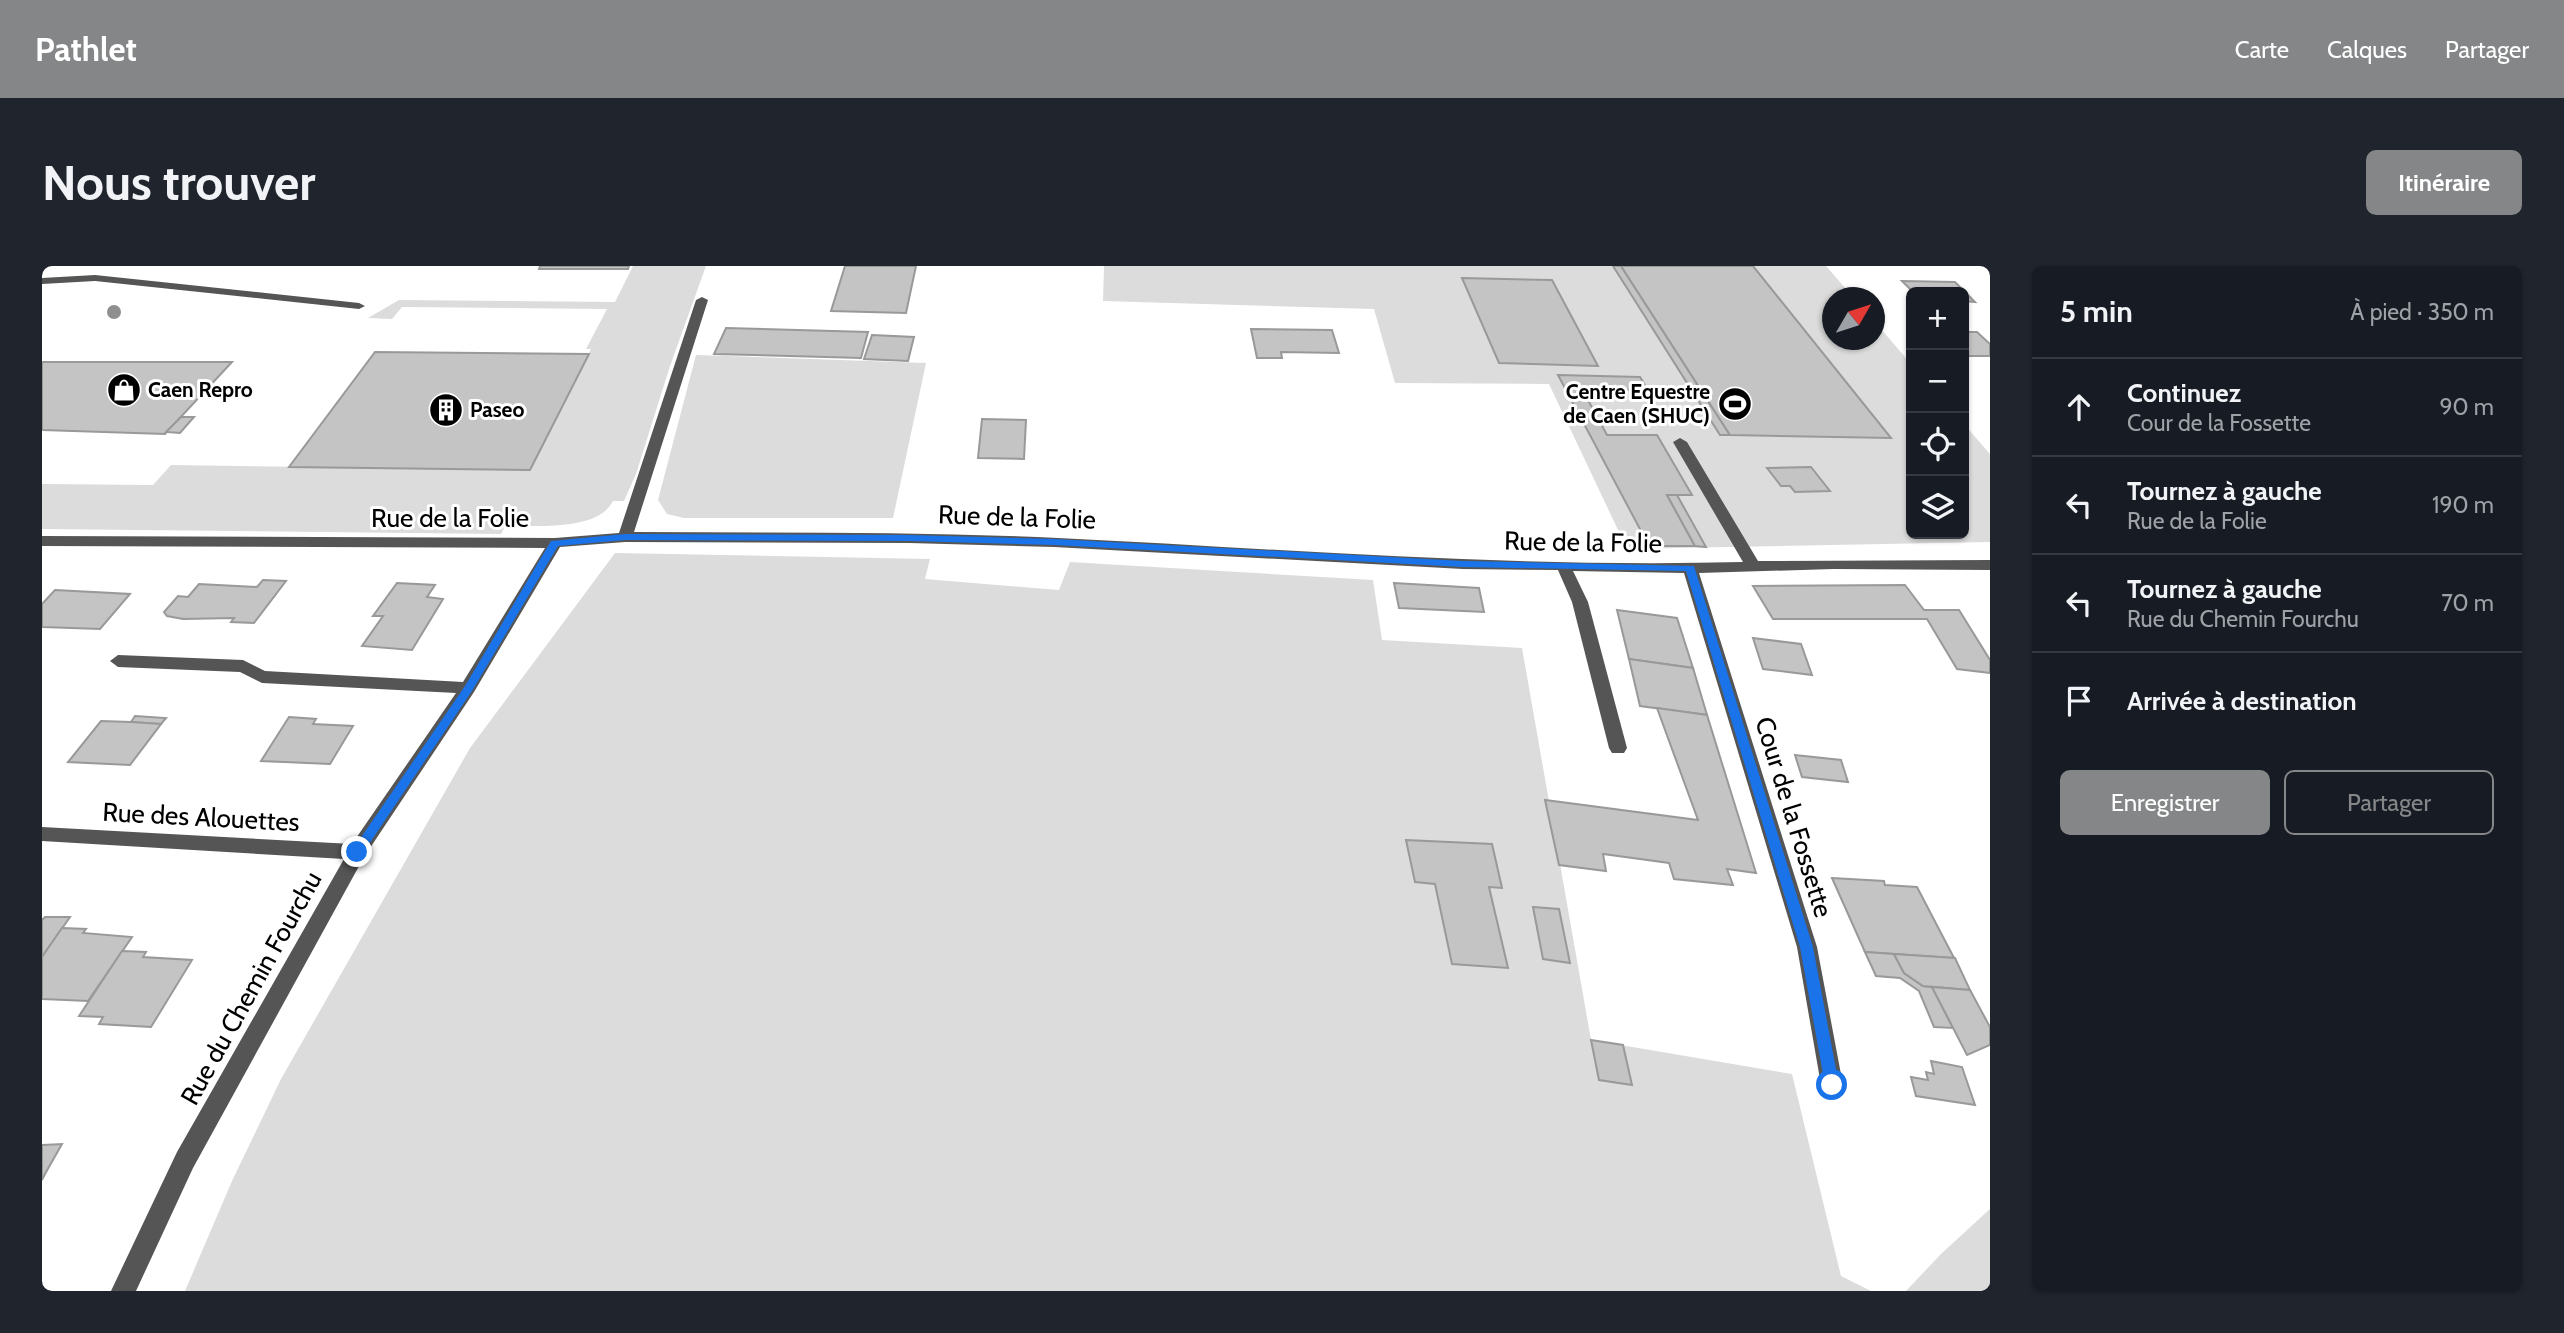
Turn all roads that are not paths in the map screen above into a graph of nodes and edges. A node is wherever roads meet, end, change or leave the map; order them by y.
1 (108, 266) edge
2 (95, 278) junction
3 (42, 281) edge
4 (702, 300) dead end
5 (359, 306) dead end
6 (1680, 442) dead end
7 (625, 537) junction
8 (42, 541) edge
9 (555, 543) junction
10 (1990, 565) edge
11 (1563, 566) junction
12 (1753, 566) junction
13 (1690, 568) junction
14 (118, 661) dead end
15 (468, 688) junction
16 (1618, 748) dead end
17 (42, 834) edge
18 (357, 852) junction
19 (1832, 1085) dead end
20 (122, 1291) edge

1 - 2 street
2 - 3 street
2 - 5 street
4 - 7 street
6 - 12 street
7 - 9 street, Rue de la Folie
7 - 11 street, Rue de la Folie
8 - 9 street, Rue de la Folie
9 - 15 street, Rue du Chemin Fourchu
10 - 12 street, Rue de la Folie
11 - 13 street, Rue de la Folie
11 - 16 street
12 - 13 street, Rue de la Folie
13 - 19 street, Cour de la Fossette
14 - 15 street
15 - 18 street, Rue du Chemin Fourchu
17 - 18 street, Rue des Alouettes
18 - 20 street, Rue du Chemin Fourchu

